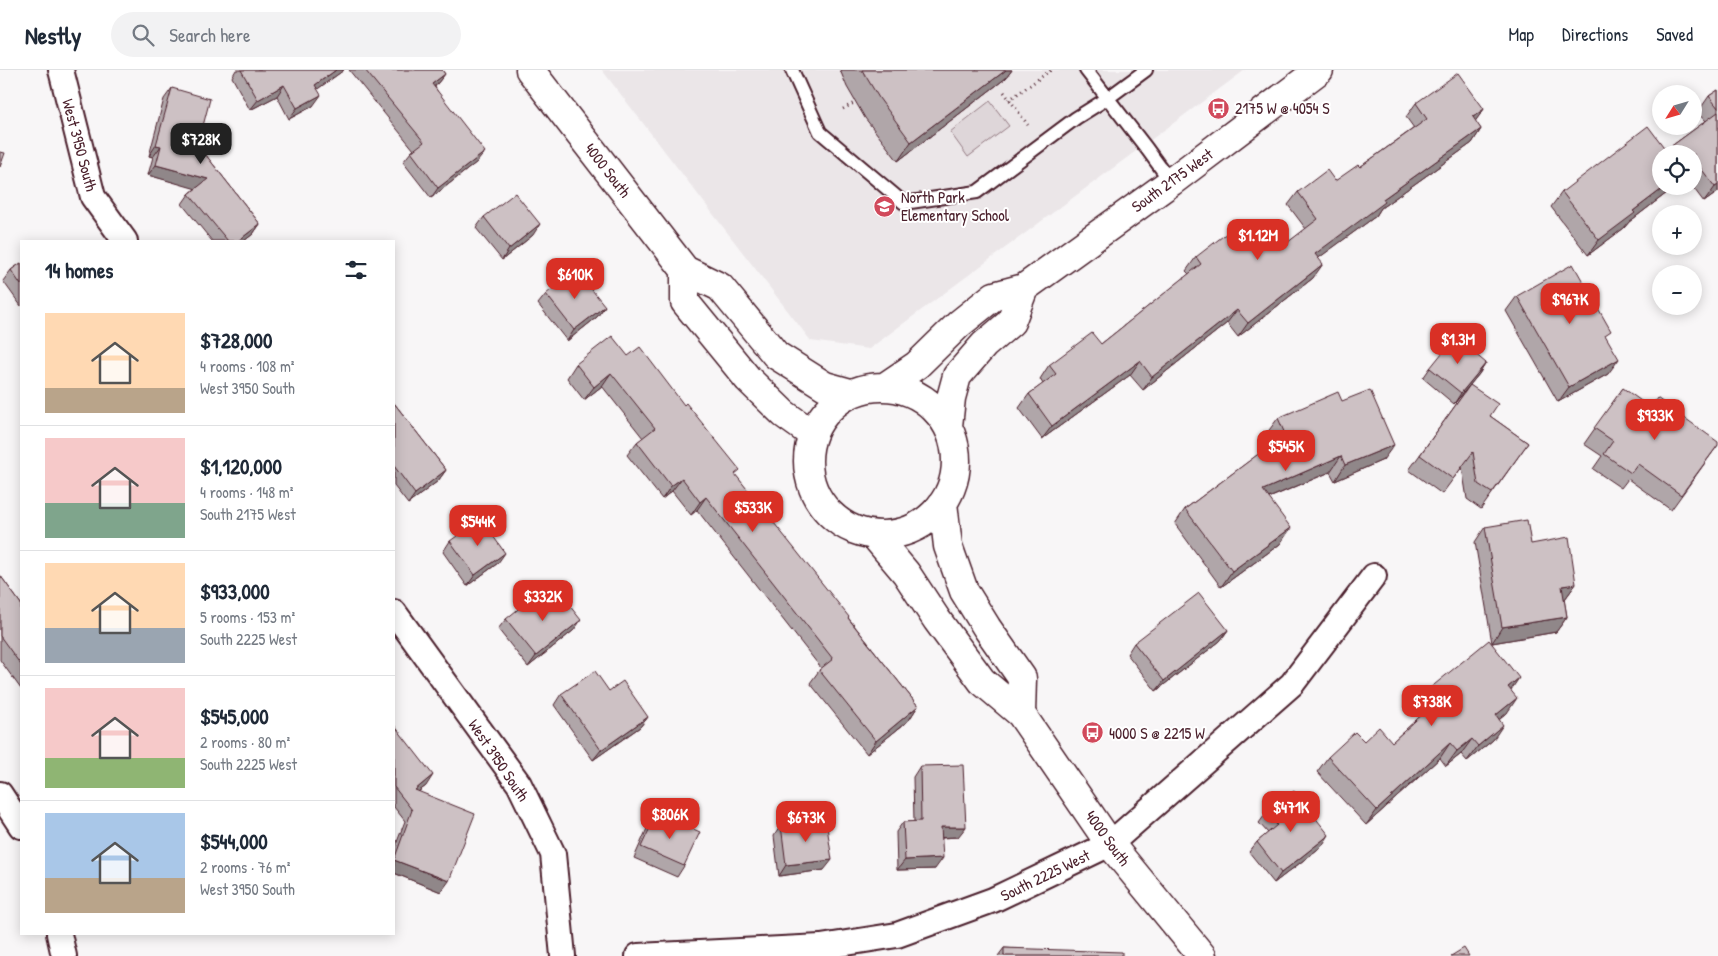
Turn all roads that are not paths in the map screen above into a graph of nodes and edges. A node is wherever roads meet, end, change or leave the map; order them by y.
1 (60, 70) edge
2 (530, 70) edge
3 (792, 70) edge
4 (1086, 70) edge
5 (1146, 70) edge
6 (1320, 70) edge
7 (1108, 98) junction
8 (1171, 182) junction
9 (124, 240) edge
10 (685, 270) junction
11 (1024, 288) junction
12 (886, 386) junction
13 (850, 393) junction
14 (948, 426) junction
15 (812, 434) junction
16 (943, 503) junction
17 (874, 535) junction
18 (1374, 576) dead end
19 (395, 613) edge
20 (1021, 714) junction
21 (0, 794) edge
22 (20, 824) edge
23 (1110, 844) junction
24 (59, 935) edge
25 (64, 956) edge
26 (564, 956) edge
27 (638, 956) edge
28 (1202, 956) edge

1 - 9 street, West 3950 South
2 - 10 street, 4000 South
3 - 7 lane
4 - 7 lane
5 - 7 lane
6 - 8 street, South 2175 West
7 - 8 lane
8 - 11 street, South 2175 West
10 - 13 street, 4000 South
10 - 15 street
11 - 12 street, South 2175 West
11 - 14 street
12 - 13 street
12 - 14 street
13 - 15 street
14 - 16 street
15 - 17 street
16 - 17 street
16 - 20 street
17 - 20 street, 4000 South
18 - 23 street, South 2225 West
19 - 26 street, West 3950 South
20 - 23 street, 4000 South
21 - 22 street
23 - 27 street, South 2225 West
23 - 28 street, 4000 South
24 - 25 street

